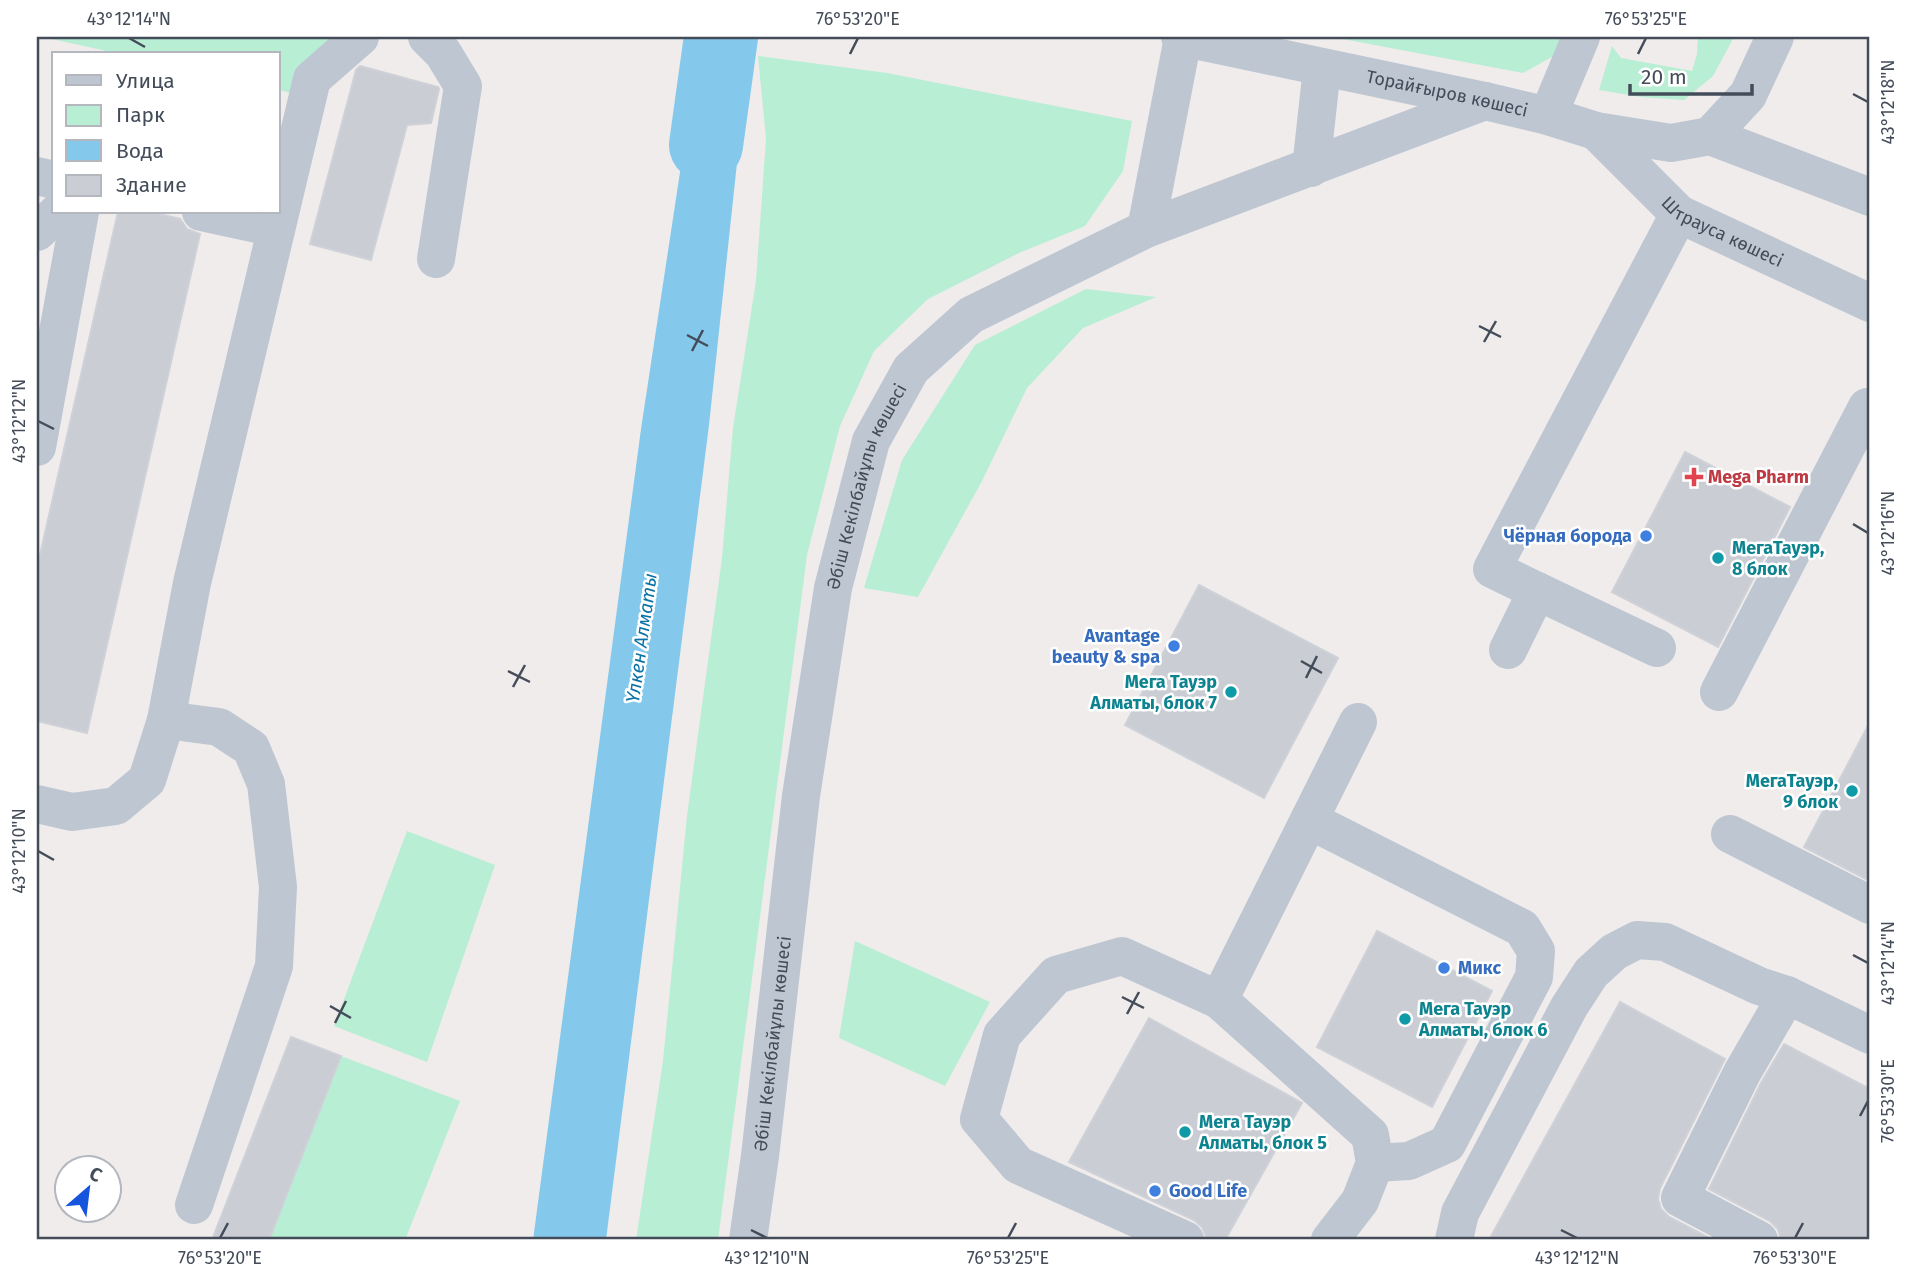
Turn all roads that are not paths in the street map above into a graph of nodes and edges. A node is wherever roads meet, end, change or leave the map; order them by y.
1 (359, 37) edge
2 (427, 37) edge
3 (1181, 37) edge
4 (1581, 37) edge
5 (1775, 37) edge
6 (1322, 68) junction
7 (1485, 101) junction
8 (1548, 116) junction
9 (1596, 131) junction
10 (1710, 136) junction
11 (1311, 168) junction
12 (1870, 197) edge
13 (280, 211) edge
14 (56, 214) edge
15 (80, 214) edge
16 (210, 214) edge
17 (279, 214) edge
18 (1679, 214) junction
19 (276, 228) junction
20 (1146, 229) junction
21 (37, 232) edge
22 (436, 259) dead end
23 (1870, 303) edge
24 (1869, 399) edge
25 (37, 447) edge
26 (1537, 591) junction
27 (1657, 648) dead end
28 (1508, 650) dead end
29 (1719, 692) dead end
30 (166, 720) junction
31 (1358, 722) dead end
32 (37, 804) edge
33 (1309, 820) junction
34 (1730, 834) dead end
35 (1870, 905) edge
36 (1787, 995) junction
37 (1219, 1000) junction
38 (1870, 1035) edge
39 (1375, 1163) junction
40 (194, 1205) dead end
41 (748, 1240) edge
42 (1185, 1240) edge
43 (1330, 1240) edge
44 (1454, 1240) edge
45 (1759, 1240) edge

1 - 13 street
2 - 22 street
3 - 6 street, Торайғыров көшесі
3 - 20 street
4 - 8 street
5 - 10 street
6 - 7 street, Торайғыров көшесі
6 - 11 street
7 - 8 street, Торайғыров көшесі
7 - 11 street, Әбіш Кекілбайұлы көшесі
8 - 9 street, Торайғыров көшесі
9 - 10 street, Торайғыров көшесі
9 - 18 street, Штрауса көшесі
10 - 12 street
11 - 20 street, Әбіш Кекілбайұлы көшесі
14 - 21 street
15 - 25 street
16 - 19 street
17 - 19 street
18 - 23 street, Штрауса көшесі
18 - 26 street
19 - 30 street
20 - 41 street, Әбіш Кекілбайұлы көшесі
24 - 29 street
26 - 27 street
26 - 28 street
30 - 32 street
30 - 40 street
31 - 33 street
33 - 37 street
33 - 39 street
34 - 35 street
36 - 38 street
36 - 44 street
36 - 45 street
37 - 39 street
37 - 42 street
39 - 43 street

